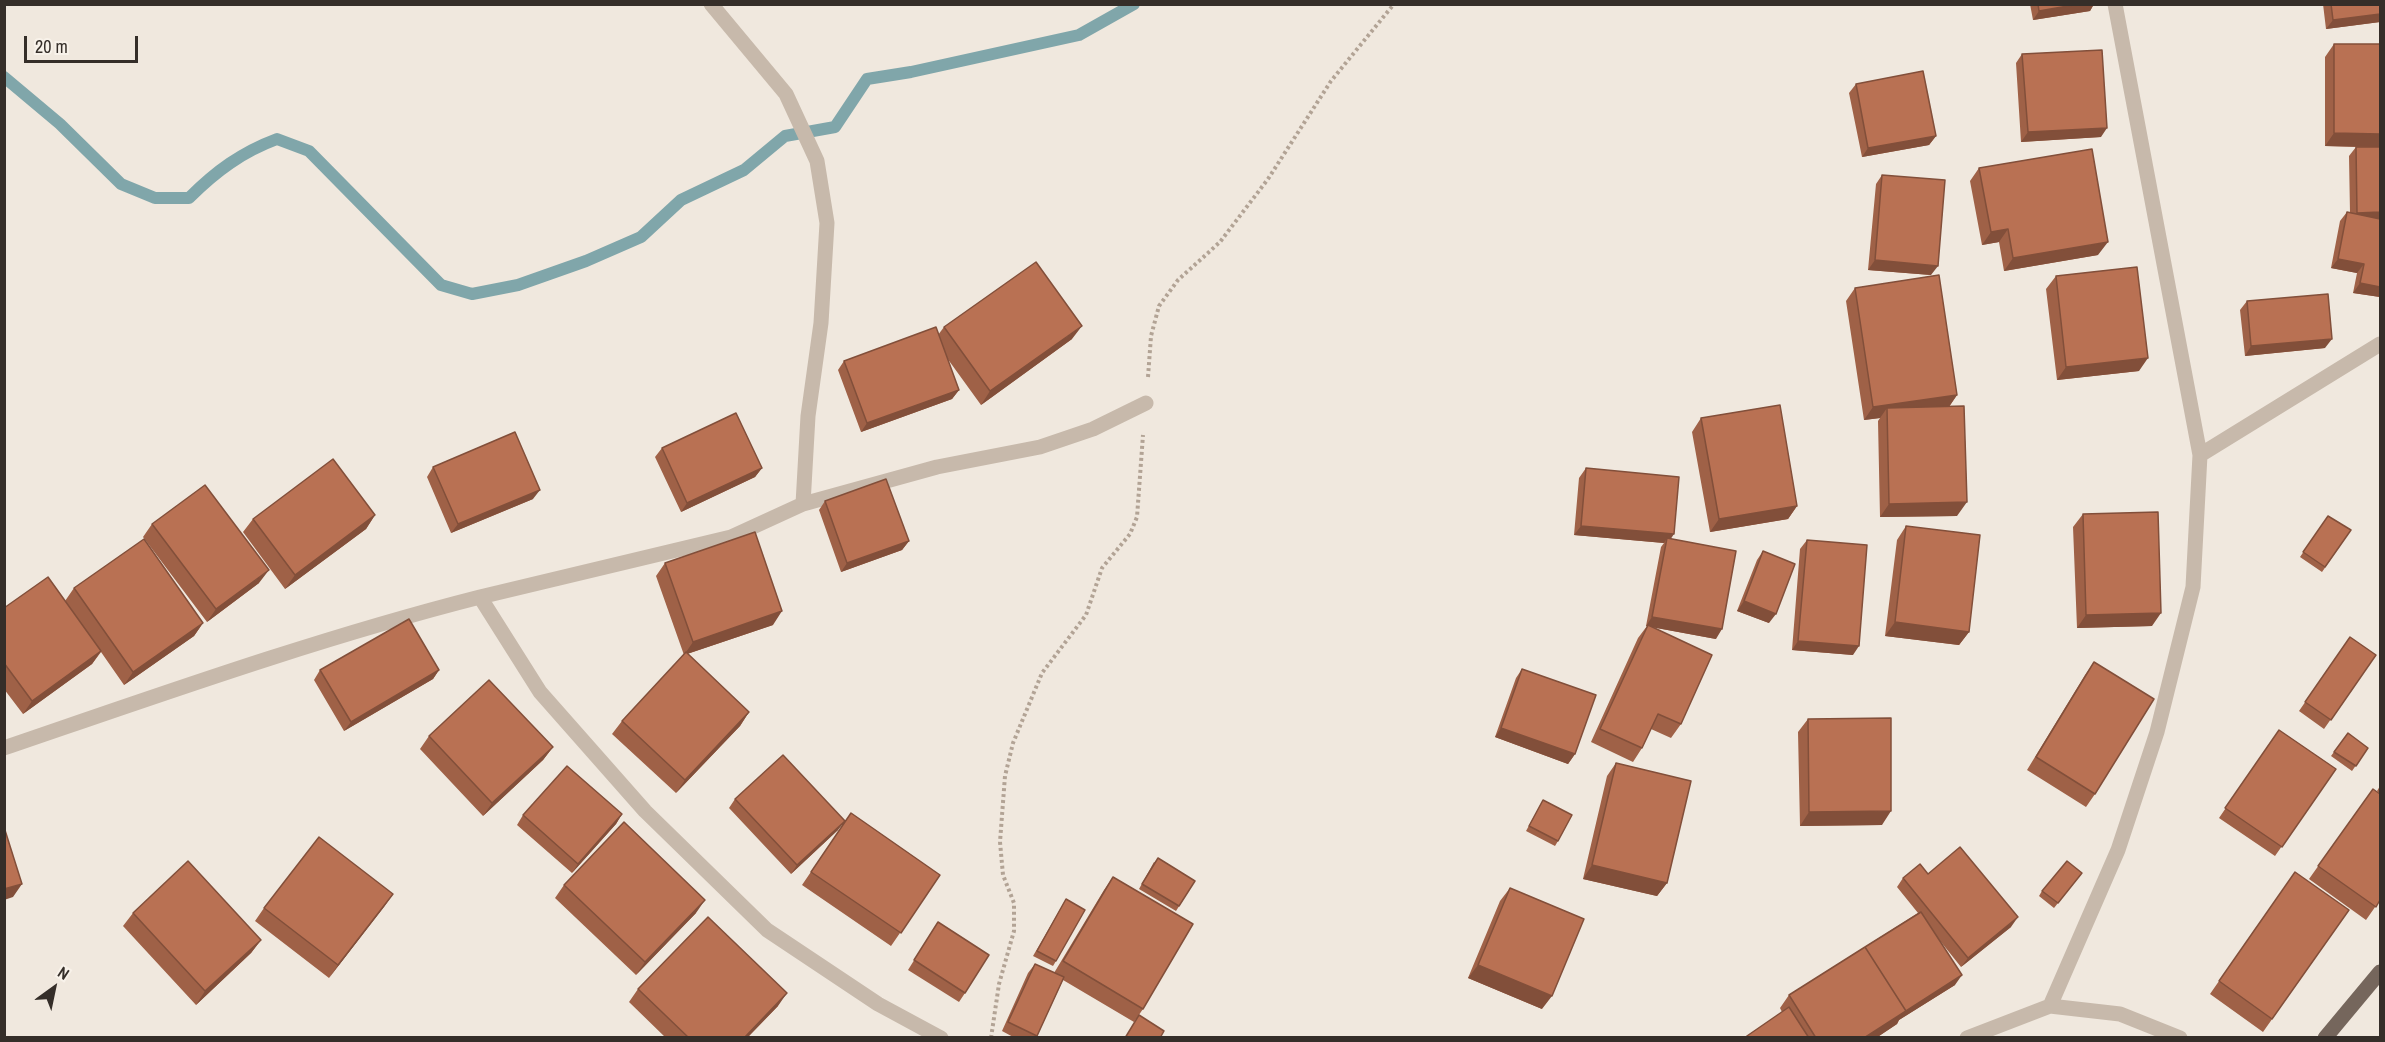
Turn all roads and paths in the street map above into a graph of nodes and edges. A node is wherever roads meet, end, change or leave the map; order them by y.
1 (711, 4) edge
2 (1394, 4) edge
3 (2115, 4) edge
4 (2380, 344) edge
5 (1146, 402) junction
6 (2200, 455) junction
7 (803, 504) junction
8 (480, 597) junction
9 (4, 748) edge
10 (2380, 972) edge
11 (2050, 1006) junction
12 (941, 1038) edge
13 (991, 1038) edge
14 (1967, 1038) edge
15 (2180, 1038) edge
16 (2325, 1038) edge

1 - 7 street
2 - 5 path
3 - 6 street
4 - 6 street
5 - 7 street
5 - 13 path
6 - 11 street
7 - 8 street
8 - 9 street
8 - 12 street
10 - 16 main road
11 - 14 street
11 - 15 street

